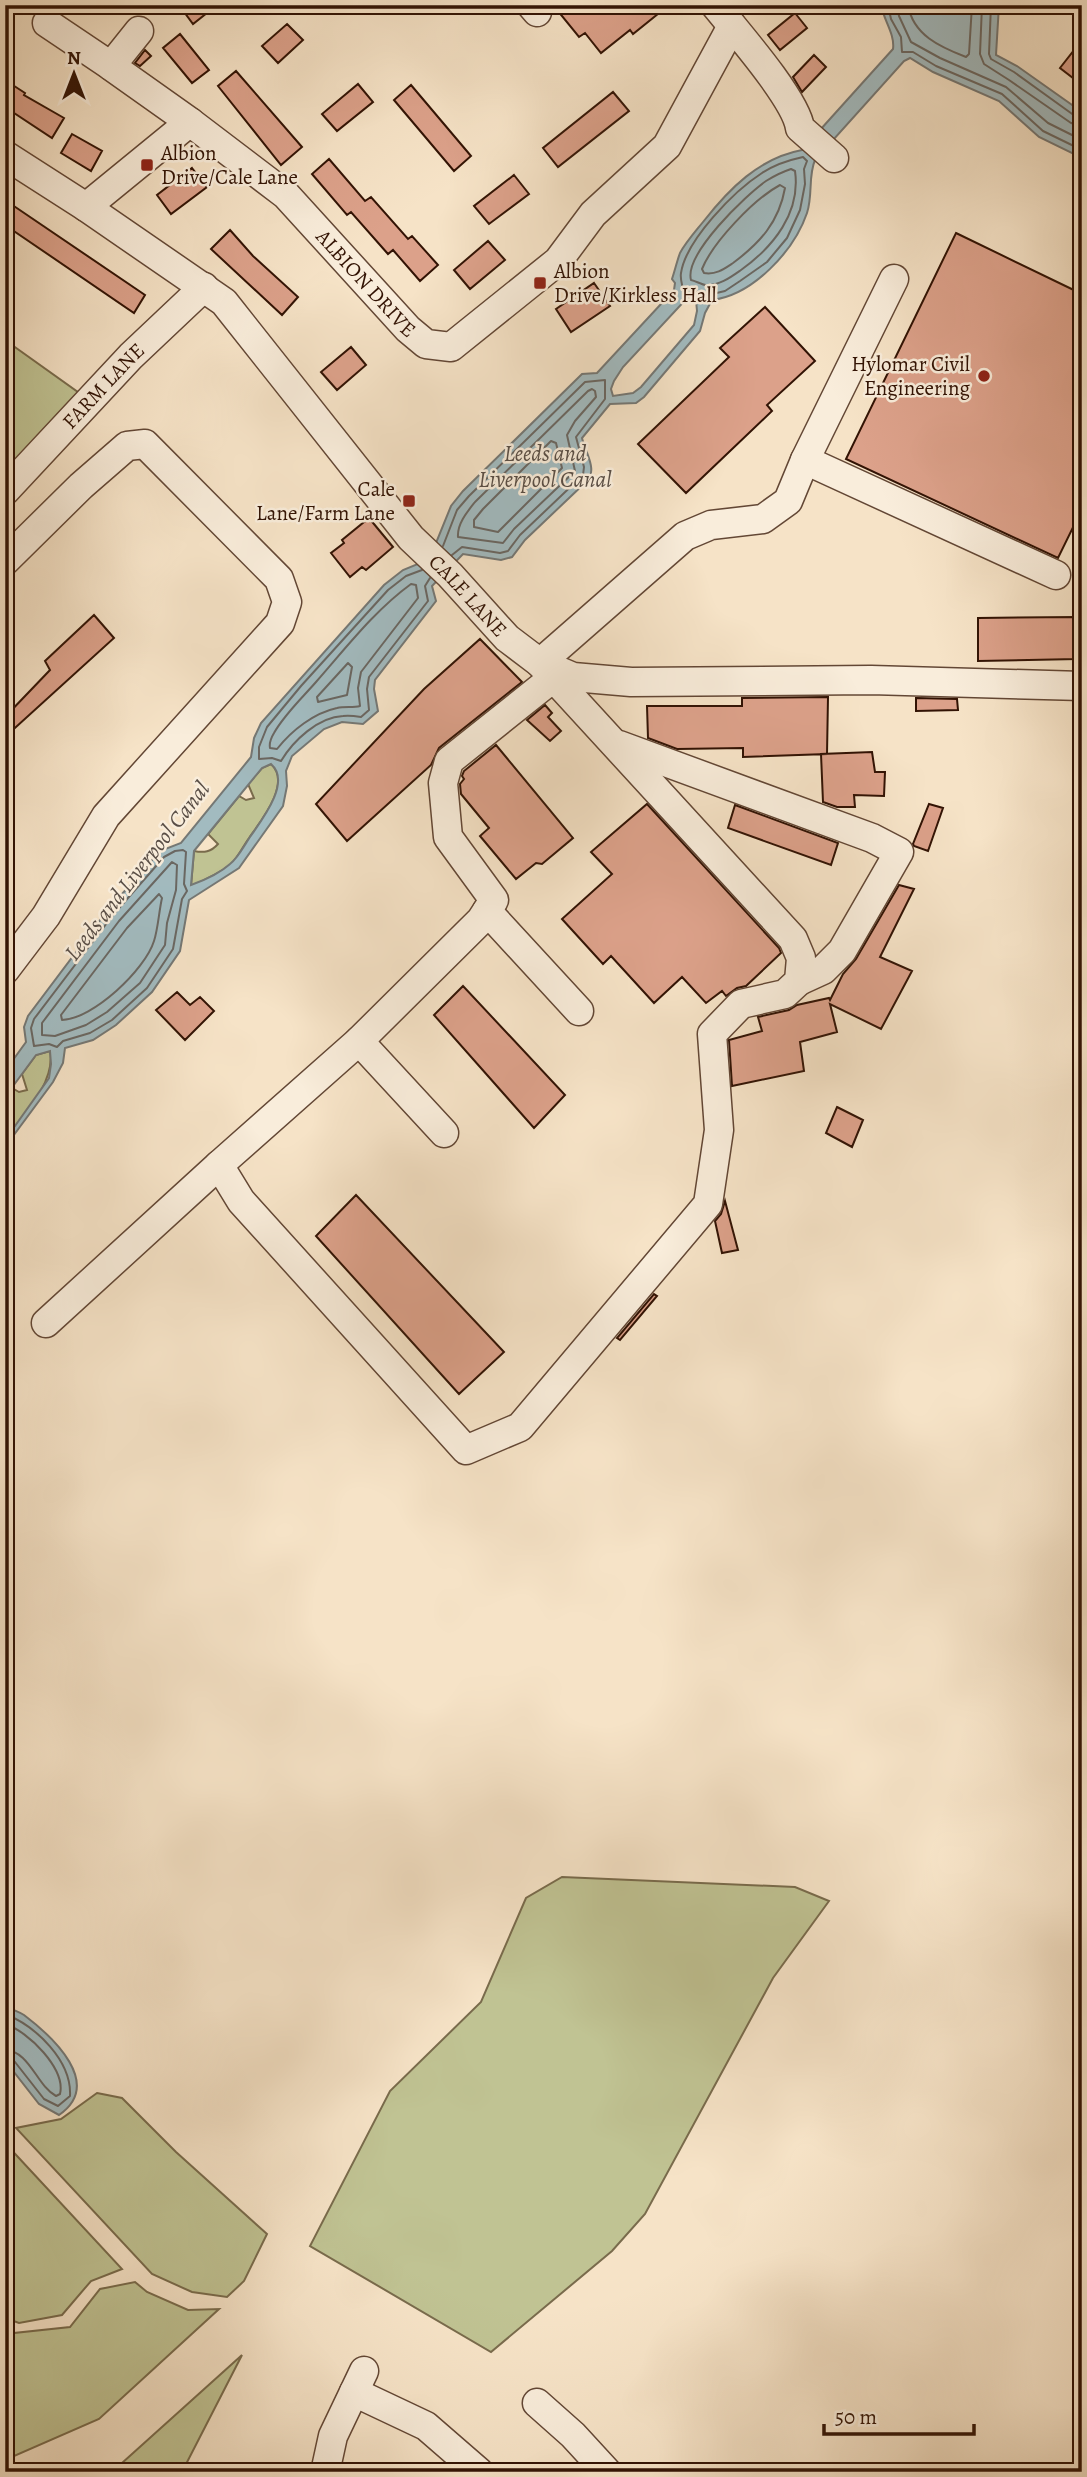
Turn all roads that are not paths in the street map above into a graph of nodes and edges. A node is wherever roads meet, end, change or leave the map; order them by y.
1 (723, 15) edge
2 (47, 23) dead end
3 (139, 31) dead end
4 (111, 66) junction
5 (190, 122) junction
6 (5, 155) edge
7 (834, 158) dead end
8 (86, 207) junction
9 (894, 279) dead end
10 (204, 287) junction
11 (805, 460) junction
12 (5, 491) edge
13 (5, 561) edge
14 (1056, 575) dead end
15 (546, 671) junction
16 (1082, 686) edge
17 (613, 743) junction
18 (487, 911) junction
19 (5, 970) edge
20 (799, 981) junction
21 (579, 1011) dead end
22 (359, 1041) junction
23 (444, 1133) dead end
24 (219, 1166) junction
25 (46, 1323) dead end
26 (537, 2403) dead end
27 (317, 2469) edge
28 (479, 2472) edge
29 (607, 2472) edge

1 - 5 street, ALBION DRIVE
1 - 7 street
2 - 4 street
3 - 4 street
4 - 5 street
5 - 8 street
6 - 8 street, CALE LANE
8 - 10 street, CALE LANE
9 - 11 street
10 - 12 street, FARM LANE
10 - 15 street, CALE LANE
11 - 14 street
11 - 15 street
13 - 19 street
15 - 16 street, CALE LANE
15 - 17 street
15 - 18 street
17 - 20 street
17 - 20 street
18 - 21 street
18 - 22 street
20 - 24 street
22 - 23 street
22 - 24 street
24 - 25 street
26 - 29 street
27 - 28 street

